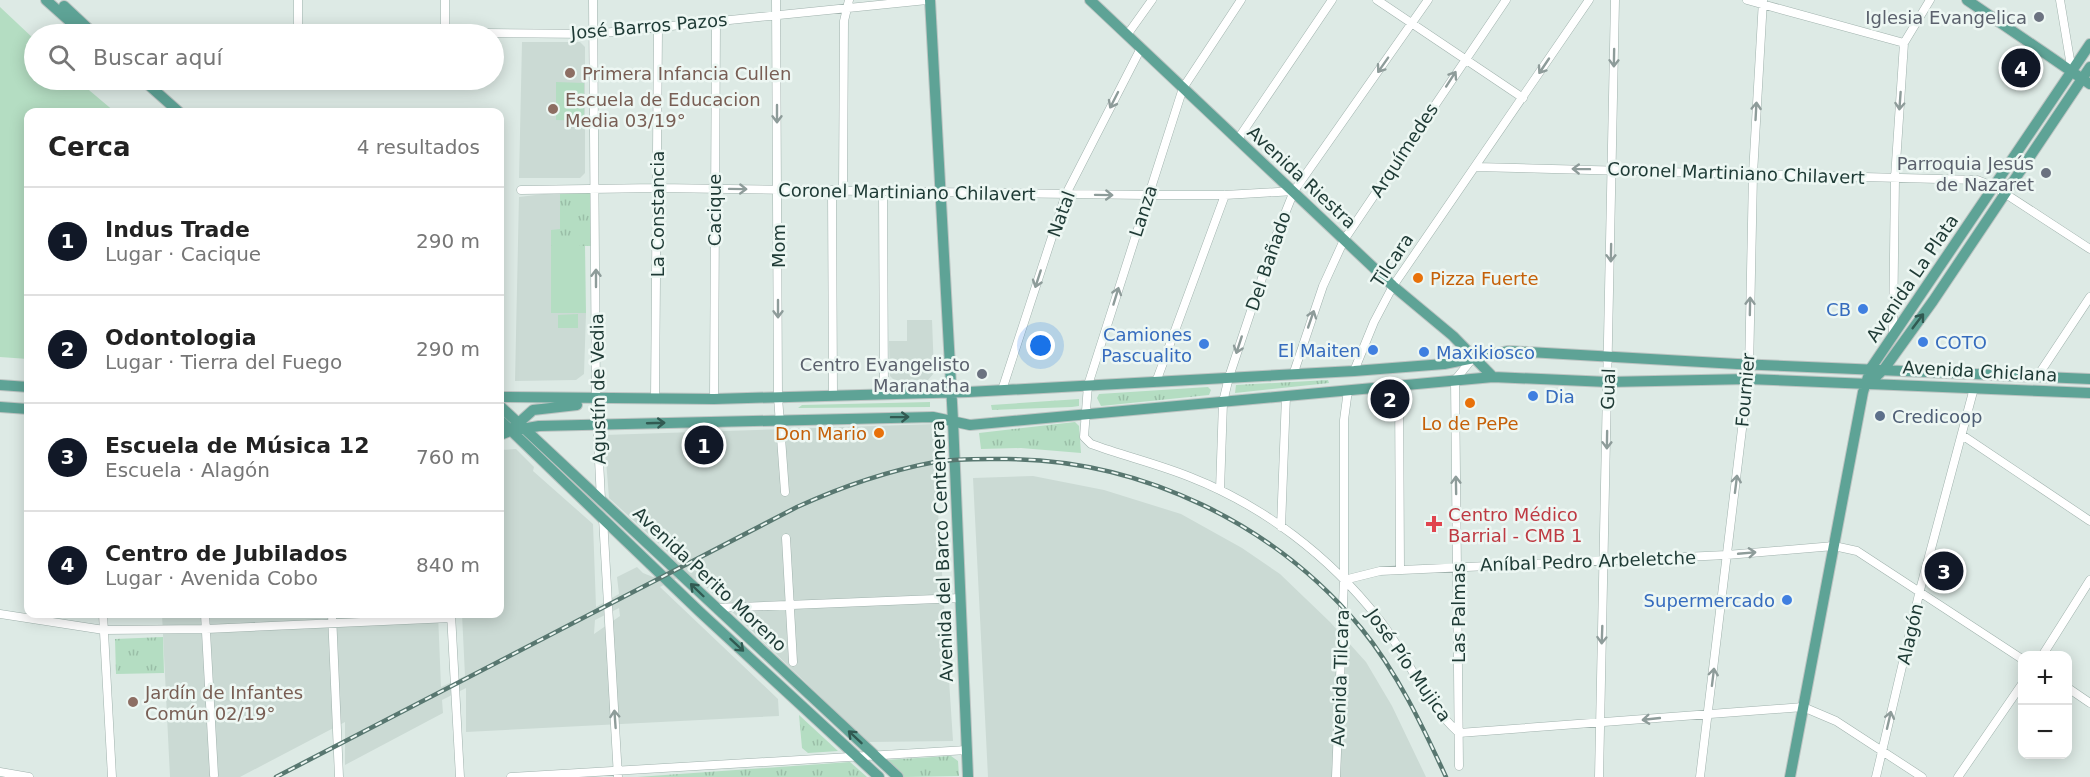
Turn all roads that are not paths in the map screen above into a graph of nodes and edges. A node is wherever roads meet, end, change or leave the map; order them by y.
1 (46, 0) edge
2 (57, 0) edge
3 (298, 0) edge
4 (445, 0) edge
5 (593, 0) edge
6 (776, 0) edge
7 (929, 0) edge
8 (1090, 0) edge
9 (1152, 0) edge
10 (1241, 0) edge
11 (1332, 0) edge
12 (1377, 0) edge
13 (1428, 0) edge
14 (1506, 0) edge
15 (1589, 0) edge
16 (1616, 0) edge
17 (1747, 0) edge
18 (1930, 0) edge
19 (1967, 0) edge
20 (2060, 0) edge
21 (1762, 2) edge
22 (849, 3) edge
23 (777, 14) junction
24 (716, 21) junction
25 (73, 24) edge
26 (83, 24) edge
27 (298, 24) edge
28 (445, 24) edge
29 (1412, 24) junction
30 (658, 29) junction
31 (504, 33) edge
32 (593, 34) junction
33 (1127, 35) junction
34 (1904, 42) junction
35 (2090, 44) edge
36 (1141, 48) junction
37 (1464, 59) junction
38 (2090, 67) edge
39 (2072, 72) junction
40 (2086, 82) edge
41 (1183, 88) junction
42 (144, 90) edge
43 (154, 90) edge
44 (1523, 98) junction
45 (164, 108) edge
46 (174, 108) edge
47 (1238, 139) junction
48 (1476, 167) junction
49 (1612, 169) junction
50 (1753, 174) junction
51 (1895, 178) junction
52 (1995, 187) junction
53 (657, 188) junction
54 (714, 189) junction
55 (521, 190) dead end
56 (596, 190) junction
57 (777, 190) junction
58 (832, 190) junction
59 (843, 191) junction
60 (882, 191) junction
61 (1294, 191) junction
62 (940, 192) junction
63 (1066, 194) junction
64 (2006, 194) junction
65 (1147, 195) junction
66 (1225, 195) junction
67 (1344, 240) junction
68 (2090, 249) edge
69 (1393, 286) junction
70 (2090, 297) edge
71 (1893, 338) junction
72 (1609, 357) junction
73 (1473, 358) junction
74 (1749, 365) junction
75 (1870, 368) junction
76 (1884, 369) junction
77 (1354, 371) junction
78 (1293, 375) junction
79 (2037, 376) junction
80 (1493, 377) junction
81 (1229, 378) junction
82 (1748, 379) junction
83 (2090, 379) edge
84 (1455, 380) junction
85 (1156, 382) junction
86 (1608, 382) junction
87 (1868, 384) junction
88 (0, 385) edge
89 (1088, 385) junction
90 (1399, 385) junction
91 (24, 387) edge
92 (1974, 388) junction
93 (1002, 390) junction
94 (1348, 390) junction
95 (952, 392) junction
96 (2090, 393) edge
97 (884, 394) junction
98 (833, 396) junction
99 (1286, 396) junction
100 (504, 397) edge
101 (778, 397) junction
102 (594, 399) junction
103 (655, 399) junction
104 (714, 399) junction
105 (1223, 402) junction
106 (0, 407) edge
107 (24, 409) edge
108 (504, 413) edge
109 (1085, 415) junction
110 (779, 420) junction
111 (953, 422) junction
112 (598, 424) junction
113 (513, 429) edge
114 (1962, 435) junction
115 (1084, 437) joint
116 (1220, 490) junction
117 (785, 492) dead end
118 (600, 499) junction
119 (603, 519) junction
120 (2090, 521) edge
121 (1281, 527) junction
122 (786, 538) dead end
123 (1834, 546) junction
124 (1727, 555) junction
125 (1605, 559) junction
126 (1457, 566) junction
127 (1400, 570) junction
128 (1344, 580) junction
129 (2090, 580) edge
130 (1920, 590) junction
131 (960, 598) junction
132 (789, 606) junction
133 (716, 609) junction
134 (0, 614) edge
135 (24, 618) edge
136 (26, 618) edge
137 (104, 618) edge
138 (205, 618) edge
139 (332, 618) edge
140 (421, 618) edge
141 (451, 618) edge
142 (332, 624) junction
143 (206, 629) junction
144 (104, 630) junction
145 (2045, 651) edge
146 (2018, 656) edge
147 (793, 663) dead end
148 (2018, 690) edge
149 (2072, 691) edge
150 (2090, 703) edge
151 (1803, 707) junction
152 (1709, 712) junction
153 (1600, 724) junction
154 (1459, 733) junction
155 (967, 750) junction
156 (1882, 751) junction
157 (874, 754) junction
158 (856, 755) junction
159 (1459, 766) dead end
160 (0, 772) edge
161 (618, 774) edge
162 (214, 776) dead end
163 (29, 777) edge
164 (112, 777) edge
165 (339, 777) edge
166 (460, 777) edge
167 (511, 777) edge
168 (879, 777) edge
169 (898, 777) edge
170 (968, 777) edge
171 (1336, 777) edge
172 (1599, 777) edge
173 (1701, 777) edge
174 (1790, 777) edge
175 (1876, 777) edge
176 (1922, 777) edge
177 (1958, 777) edge

1 - 25 main road
2 - 26 main road
3 - 27 street, José Barros Pazos
4 - 28 street
5 - 32 street, Agustín de Vedia
6 - 23 street, Mom
7 - 22 street, José Barros Pazos
7 - 62 main road, Avenida del Barco Centenera
8 - 33 main road, Avenida Riestra
9 - 33 street
10 - 41 street, Lanza
11 - 47 street
12 - 29 street
13 - 29 street, Del Bañado
14 - 37 street, Arquímedes
15 -> 44 street, Tilcara
16 -> 49 street, Gual
17 - 21 street
18 - 34 street
19 - 39 main road
20 - 39 street
21 - 34 street
50 -> 21 street, Fournier
22 - 23 street, José Barros Pazos
22 - 59 street
23 - 24 street, José Barros Pazos
23 -> 57 street, Mom
24 - 30 street, José Barros Pazos
24 - 54 street, Cacique
29 - 37 street
29 -> 61 street, Del Bañado
30 - 32 street, José Barros Pazos
30 - 53 street, La Constancia
31 - 32 street, José Barros Pazos
32 - 56 street, Agustín de Vedia
33 - 36 main road, Avenida Riestra
34 -> 51 street
35 - 39 main road, Avenida La Plata
36 - 41 main road, Avenida Riestra
36 -> 63 street, Natal
37 - 44 street
67 -> 37 street, Arquímedes
38 - 40 main road, Avenida La Plata
39 - 40 main road
39 - 52 main road, Avenida La Plata
40 - 64 main road, Avenida La Plata
41 - 47 main road, Avenida Riestra
41 - 65 street, Lanza
42 - 45 main road
43 - 46 main road
44 - 48 street, Tilcara
47 - 61 main road, Avenida Riestra
49 -> 48 street, Coronel Martiniano Chilavert
48 - 69 street, Tilcara
49 - 50 street, Coronel Martiniano Chilavert
49 -> 72 street, Gual
50 - 51 street, Coronel Martiniano Chilavert
74 -> 50 street, Fournier
51 - 52 street, Coronel Martiniano Chilavert
51 - 71 street
52 - 64 street, Coronel Martiniano Chilavert
52 - 71 main road, Avenida La Plata
53 - 54 street, Coronel Martiniano Chilavert
53 - 56 street, Coronel Martiniano Chilavert
53 - 103 street, La Constancia
54 -> 57 street, Coronel Martiniano Chilavert
54 - 104 street, Cacique
55 - 56 street, Coronel Martiniano Chilavert
102 -> 56 street, Agustín de Vedia
57 - 58 street, Coronel Martiniano Chilavert
57 -> 101 street, Mom
58 - 59 street, Coronel Martiniano Chilavert
58 - 98 street
59 - 60 street, Coronel Martiniano Chilavert
60 - 62 street, Coronel Martiniano Chilavert
60 - 97 street
61 - 66 street, Coronel Martiniano Chilavert
61 - 67 main road, Avenida Riestra
61 -> 81 street, Del Bañado
62 - 63 street, Coronel Martiniano Chilavert
62 - 95 main road, Avenida del Barco Centenera
63 -> 65 street, Coronel Martiniano Chilavert
63 -> 93 street, Natal
64 - 68 street, Coronel Martiniano Chilavert
76 -> 64 main road, Avenida La Plata
65 - 66 street, Coronel Martiniano Chilavert
89 -> 65 street, Lanza
66 - 85 street
67 - 69 main road, Avenida Riestra
78 -> 67 street, Arquímedes
69 - 73 main road, Avenida Riestra
69 - 77 street, Tilcara
70 - 79 street
71 - 75 main road, Avenida La Plata
72 - 73 main road, Avenida Chiclana
72 - 74 main road, Avenida Chiclana
72 - 86 street, Gual
73 - 77 main road, Avenida Chiclana
73 - 80 main road, Avenida Riestra
73 - 84 street
74 - 75 main road, Avenida Chiclana
74 - 82 street, Fournier
75 - 76 main road, Avenida Chiclana
75 - 87 main road, Avenida La Plata
76 - 79 main road, Avenida Chiclana
76 - 87 main road, Avenida La Plata
77 - 78 main road, Avenida Chiclana
77 - 94 main road, Tilcara
78 - 81 main road, Avenida Chiclana
79 - 83 main road, Avenida Chiclana
80 - 84 main road, Avenida Chiclana
80 - 86 main road, Avenida Chiclana
81 - 85 main road, Avenida Chiclana
81 - 105 street, Del Bañado
82 - 86 main road, Avenida Chiclana
82 - 87 main road, Avenida Chiclana
124 -> 82 street, Fournier
84 - 90 main road, Avenida Chiclana
126 -> 84 street, Las Palmas
85 - 89 main road, Avenida Chiclana
86 -> 125 street, Gual
87 - 92 main road, Avenida Chiclana
87 - 123 main road, Avenida La Plata
88 - 91 main road
89 - 93 main road, Avenida Chiclana
89 - 109 street, Lanza
90 - 94 main road, Avenida Chiclana
90 - 127 street
92 - 96 main road, Avenida Chiclana
92 - 114 street, Alagón
93 - 95 main road, Avenida Chiclana
94 - 99 main road, Avenida Chiclana
94 - 128 street, Tilcara
95 - 97 main road, Avenida Chiclana
95 - 111 main road, Avenida del Barco Centenera
97 - 98 main road, Avenida Chiclana
98 - 101 main road, Avenida Chiclana
99 - 105 main road, Avenida Chiclana
99 - 121 street
100 - 102 main road
101 - 104 main road, Avenida Chiclana
101 - 110 street, Mom
102 - 103 main road, Avenida Chiclana
102 - 112 street, Agustín de Vedia
102 - 113 main road
103 - 104 main road, Avenida Chiclana
105 - 109 main road, Avenida Chiclana
105 - 116 street, Del Bañado
106 - 107 main road
108 - 113 main road, Avenida Perito Moreno
109 - 111 main road, Avenida Chiclana
109 - 115 street, Lanza
110 -> 111 main road, Avenida Chiclana
112 -> 110 main road, Avenida Chiclana
110 - 117 street, Mom
111 - 131 main road, Avenida del Barco Centenera
112 - 113 main road, Avenida Chiclana
112 - 118 street, Agustín de Vedia
113 - 118 main road, Avenida Perito Moreno
113 - 119 main road, Avenida Perito Moreno
114 - 120 street
114 - 130 street, Alagón
115 - 116 street, José Pío Mujica
116 - 121 street, José Pío Mujica
118 - 119 street, Agustín de Vedia
133 -> 118 main road, Avenida Perito Moreno
119 -> 158 main road, Avenida Perito Moreno
161 -> 119 street, Agustín de Vedia
121 - 128 street, José Pío Mujica
122 - 132 street
124 -> 123 street, Aníbal Pedro Arbeletche
123 - 130 street
123 - 151 main road, Avenida La Plata
124 - 125 street, Aníbal Pedro Arbeletche
152 -> 124 street, Fournier
125 - 126 street, Aníbal Pedro Arbeletche
125 -> 153 street, Gual
126 - 127 street, Aníbal Pedro Arbeletche
126 - 154 street, Las Palmas
127 - 128 street, Aníbal Pedro Arbeletche
128 - 154 street, José Pío Mujica
128 - 171 street, Avenida Tilcara
129 - 145 street
130 - 146 street
156 -> 130 street, Alagón
131 - 132 street
131 - 155 main road, Avenida del Barco Centenera
132 - 133 street
132 - 147 street
157 -> 133 main road, Avenida Perito Moreno
134 - 135 street
136 - 144 street
137 - 144 street
138 - 143 street
139 - 142 street
140 - 142 street
141 - 166 street
142 - 143 street
142 - 165 street
143 - 144 street
143 - 162 street
144 - 164 street
148 - 177 street
149 - 150 street
151 - 152 street
151 - 156 street
151 - 174 main road, Avenida La Plata
152 -> 153 street
152 - 173 street, Fournier
153 - 154 street
153 - 172 street, Gual
154 - 159 street, Las Palmas
155 - 157 street
155 - 170 main road, Avenida del Barco Centenera
156 - 175 street, Alagón
156 - 176 street
157 - 158 street
157 - 169 main road, Avenida Perito Moreno
158 - 161 street
158 - 168 main road, Avenida Perito Moreno
160 - 163 street
161 - 167 street

